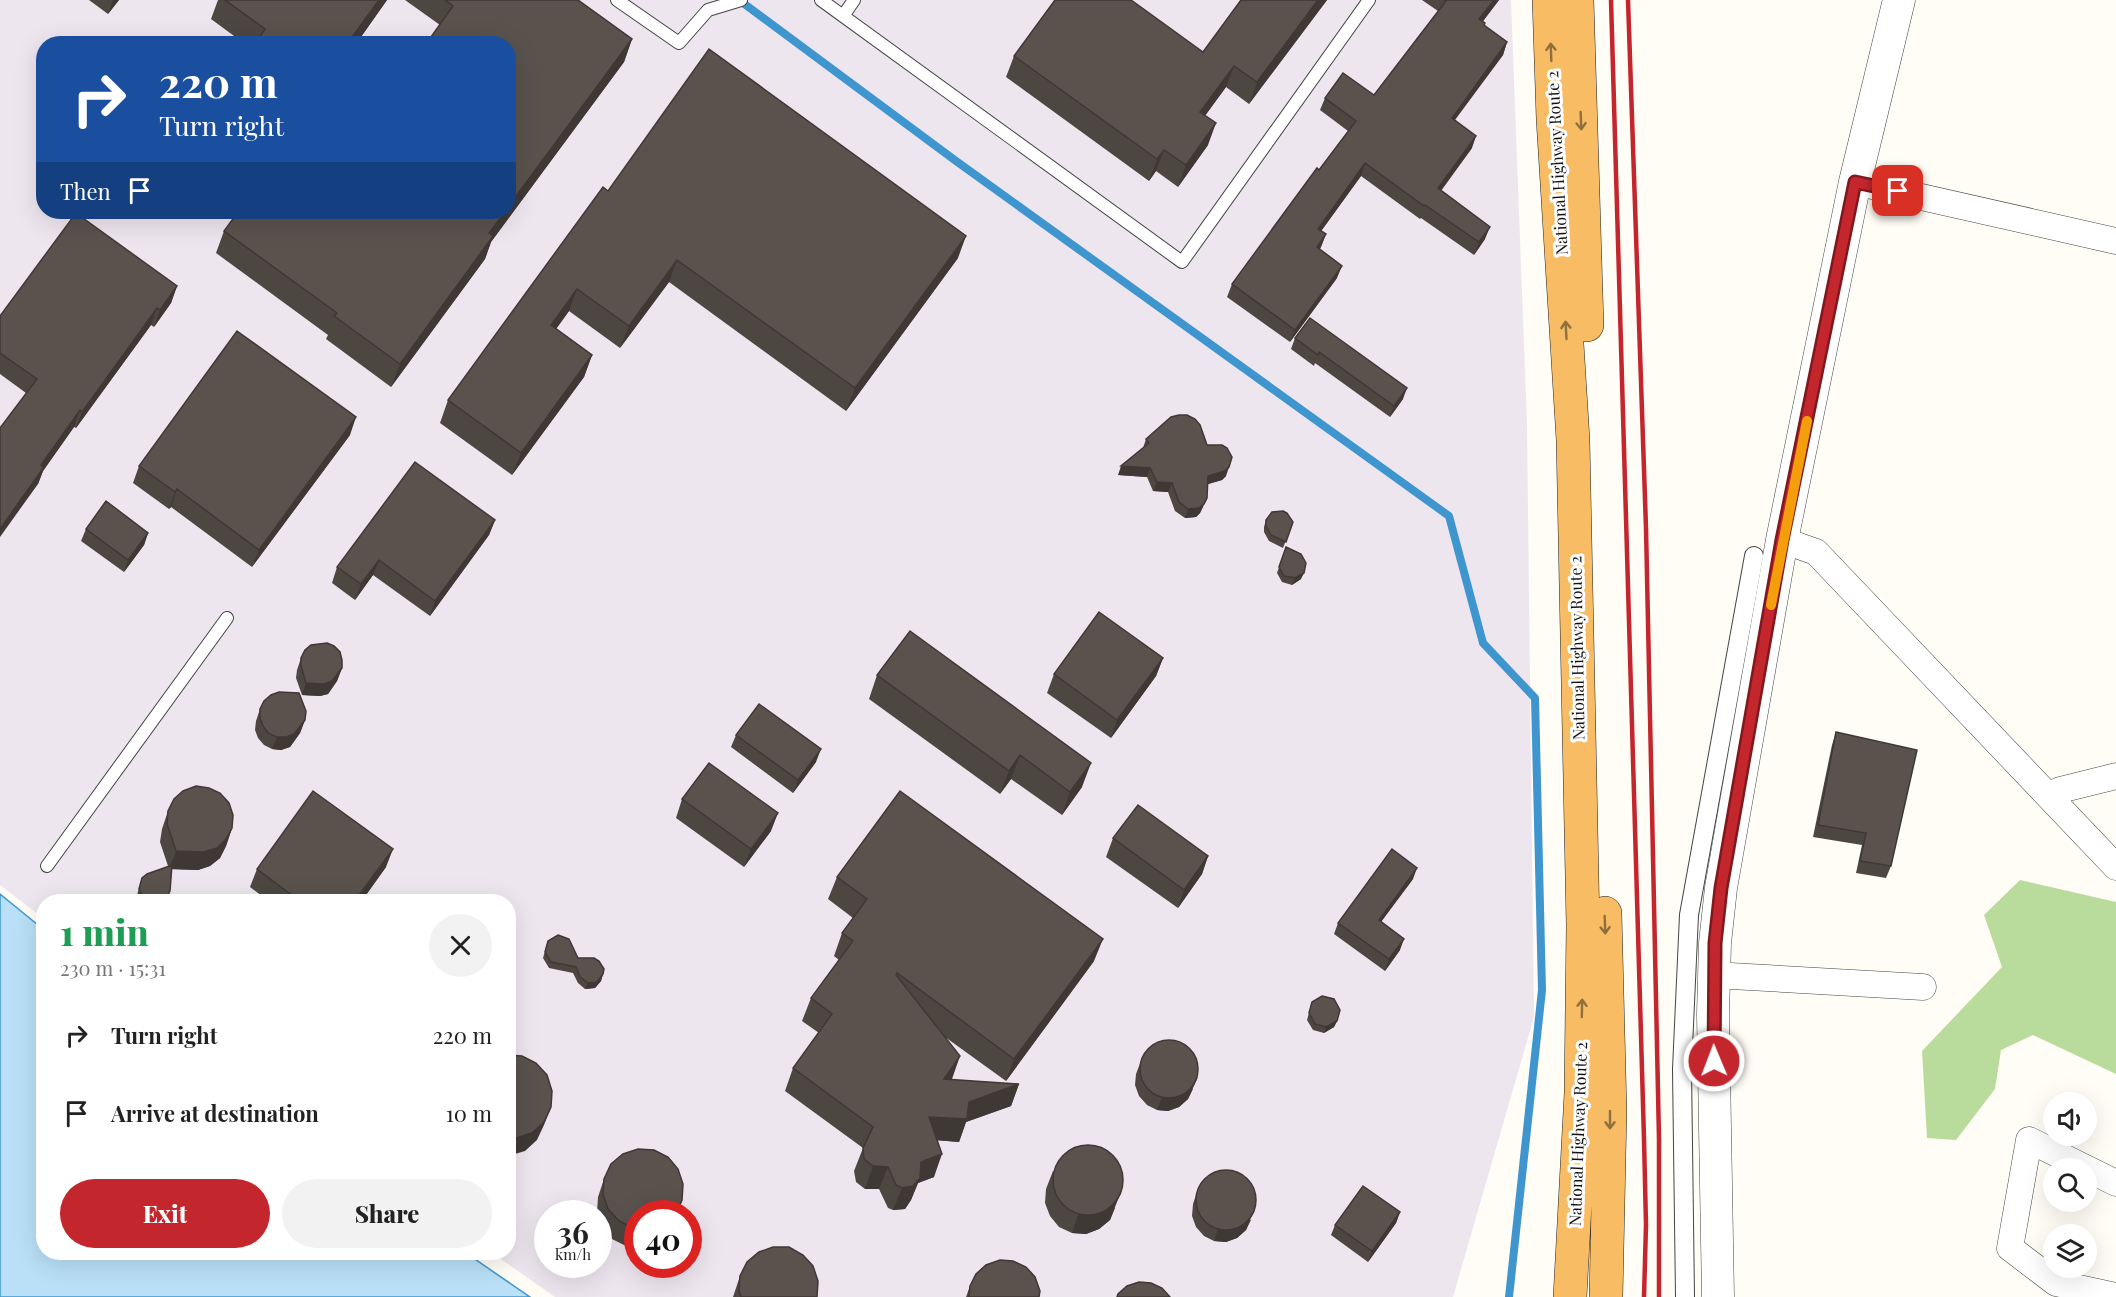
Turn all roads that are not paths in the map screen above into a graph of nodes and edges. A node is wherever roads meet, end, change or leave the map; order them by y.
1 (617, 0) edge
2 (741, 0) edge
3 (821, 0) edge
4 (854, 0) edge
5 (1369, 0) edge
6 (1549, 0) edge
7 (1577, 0) edge
8 (1899, 0) edge
9 (843, 16) junction
10 (1855, 182) junction
11 (2116, 241) edge
12 (1782, 540) junction
13 (1754, 556) dead end
14 (227, 618) dead end
15 (2116, 776) edge
16 (2050, 797) junction
17 (47, 866) dead end
18 (2116, 867) edge
19 (1713, 975) junction
20 (1923, 987) dead end
21 (2116, 1183) edge
22 (2116, 1296) edge
23 (1570, 1297) edge
24 (1606, 1297) edge
25 (1685, 1297) edge
26 (1718, 1297) edge

1 - 2 lane
3 - 9 lane
4 - 9 lane
5 - 9 lane
23 -> 6 highway, National Highway Route 2
7 -> 24 highway, National Highway Route 2
8 - 10 street
10 - 11 street
10 - 12 street
12 - 16 street
12 - 19 street
13 - 25 street
14 - 17 lane
15 - 16 street
16 - 18 street
19 - 20 street
19 - 26 street
21 - 22 street

